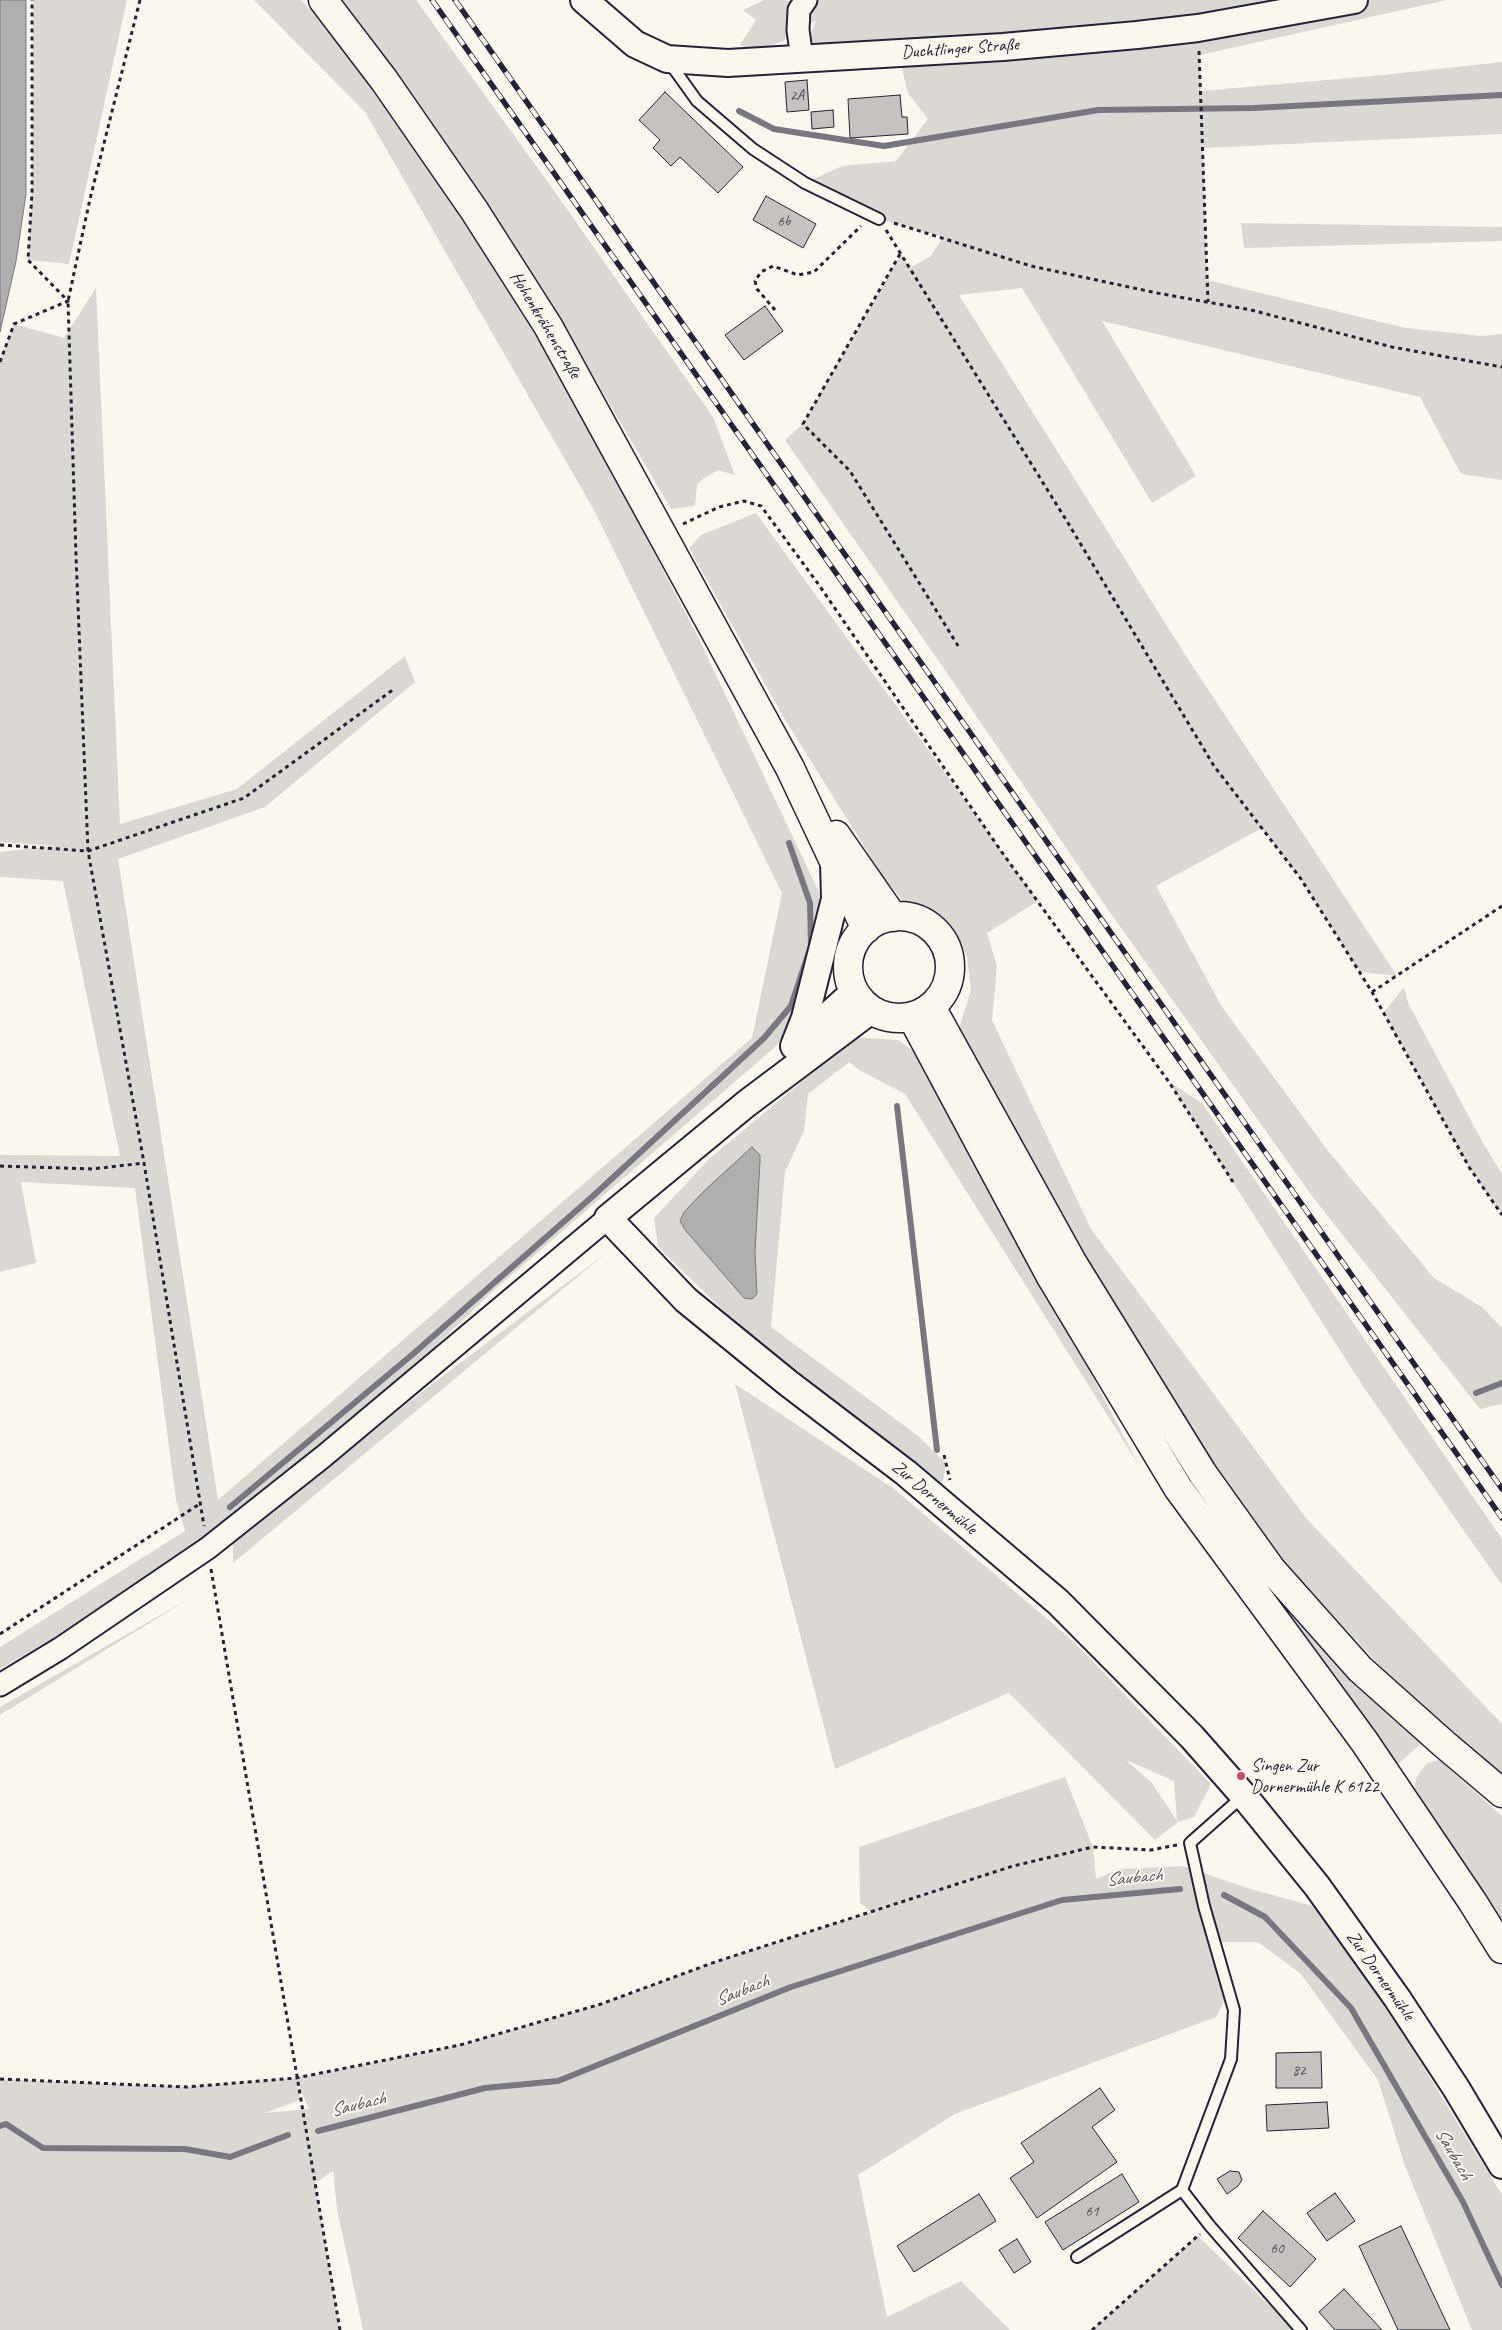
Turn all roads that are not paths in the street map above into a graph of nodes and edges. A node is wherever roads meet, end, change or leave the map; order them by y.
1 (324, 0) edge
2 (584, 0) edge
3 (598, 0) edge
4 (806, 0) edge
5 (1354, 0) edge
6 (610, 23) junction
7 (802, 58) junction
8 (667, 59) junction
9 (875, 217) road end
10 (790, 768) junction
11 (834, 861) junction
12 (893, 917) junction
13 (866, 929) junction
14 (863, 1001) junction
15 (921, 1012) junction
16 (794, 1046) junction
17 (746, 1104) junction
18 (608, 1218) junction
19 (0, 1685) edge
20 (1502, 1792) edge
21 (1244, 1796) junction
22 (1502, 1949) edge
23 (1502, 2166) edge
24 (1182, 2190) junction
25 (1077, 2257) dead end
26 (1301, 2330) edge

1 - 10 main road, Hohenkrähenstraße
2 - 6 street, Duchtlinger Straße
3 - 6 lane
4 - 7 street
5 - 7 street, Duchtlinger Straße
6 - 8 street, Duchtlinger Straße
7 - 8 street, Duchtlinger Straße
8 - 9 lane
10 - 11 main road
10 - 12 main road
11 - 13 main road
11 - 16 street
12 - 13 main road
12 - 15 main road
13 - 14 main road
14 - 15 main road
14 - 16 street
14 - 17 street
15 - 20 main road
15 - 22 main road
16 - 17 street
17 - 18 street
18 - 19 street
18 - 21 street, Zur Dornermühle
21 - 23 street, Zur Dornermühle
21 - 24 lane
24 - 25 lane
24 - 26 lane

